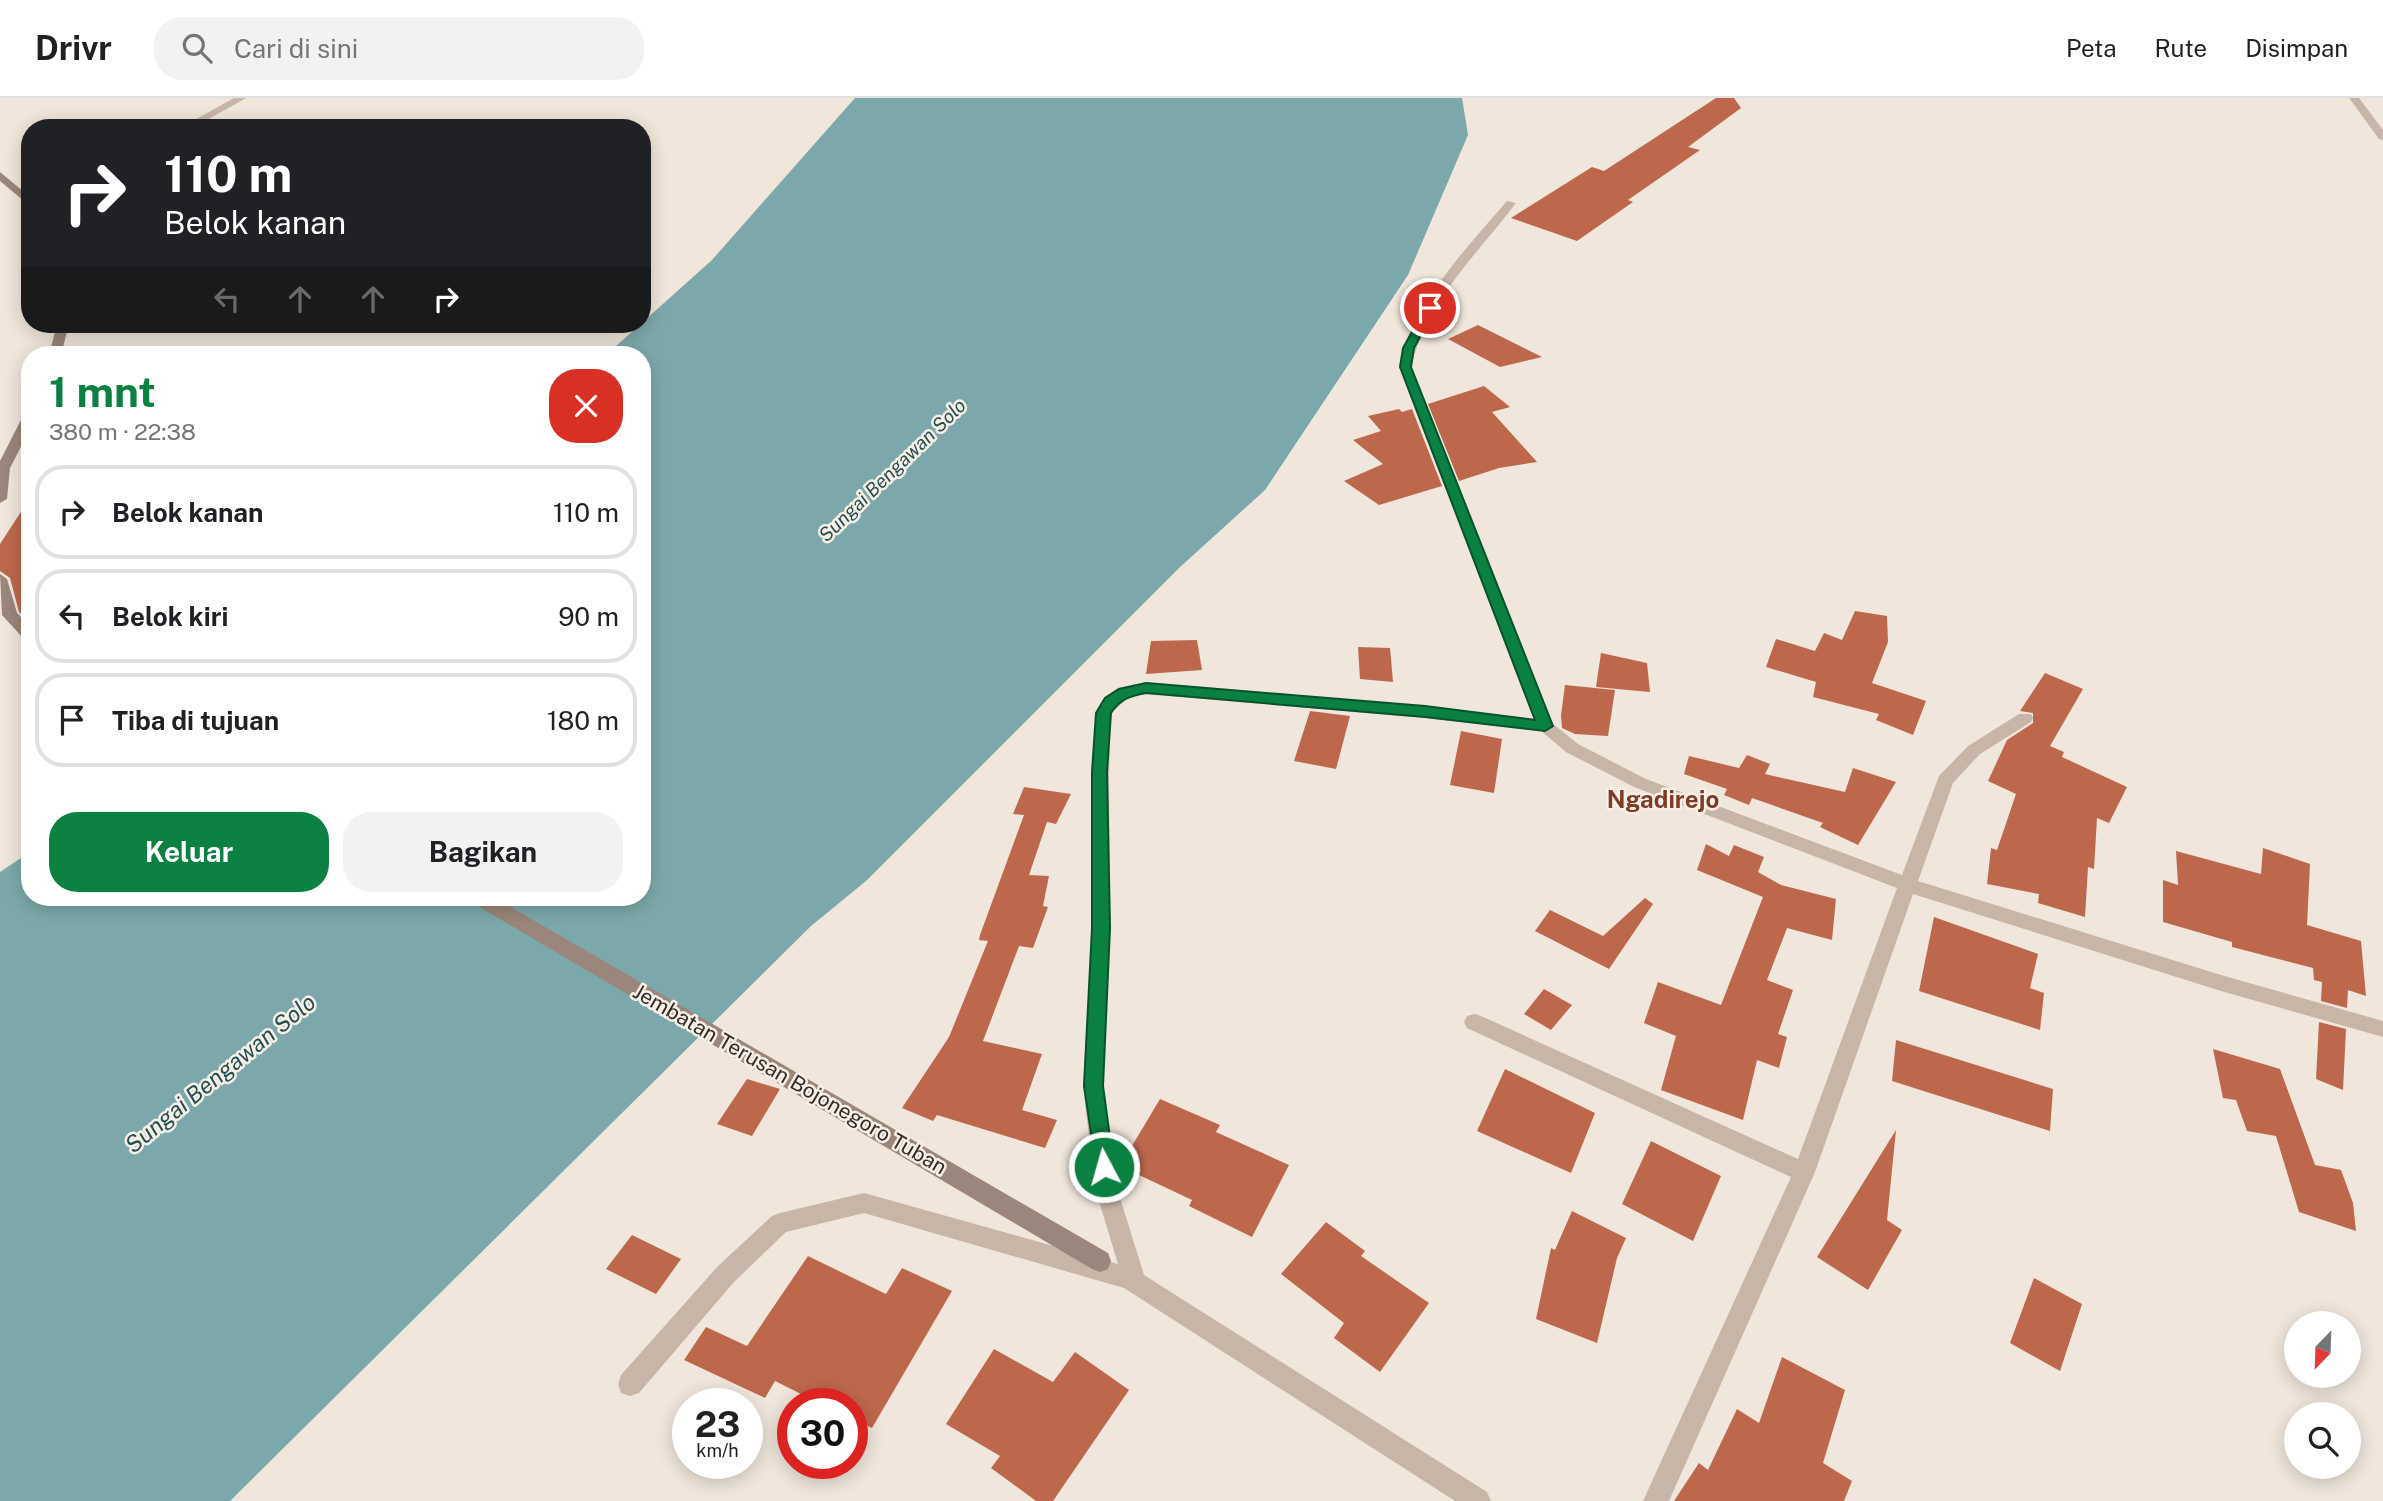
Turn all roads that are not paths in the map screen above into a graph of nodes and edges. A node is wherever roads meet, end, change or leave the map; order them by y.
1 (241, 98) edge
2 (2354, 98) edge
3 (202, 119) edge
4 (2383, 137) edge
5 (0, 175) edge
6 (21, 194) edge
7 (1511, 203) dead end
8 (21, 433) edge
9 (1, 470) edge
10 (0, 499) edge
11 (0, 579) edge
12 (21, 626) edge
13 (2025, 718) dead end
14 (1545, 726) junction
15 (1905, 884) junction
16 (494, 906) edge
17 (1474, 1022) dead end
18 (2383, 1029) edge
19 (1804, 1172) junction
20 (1134, 1280) junction
21 (630, 1384) dead end
22 (1478, 1501) edge
23 (1656, 1501) edge

1 - 3 street
2 - 4 street
5 - 6 street
7 - 14 street
8 - 9 street
9 - 10 street
11 - 12 street
13 - 15 street
14 - 15 street
14 - 20 street
15 - 18 street
15 - 19 street
16 - 20 street, Jembatan Terusan Bojonegoro Tuban
17 - 19 street
19 - 23 street
20 - 21 street
20 - 22 street

